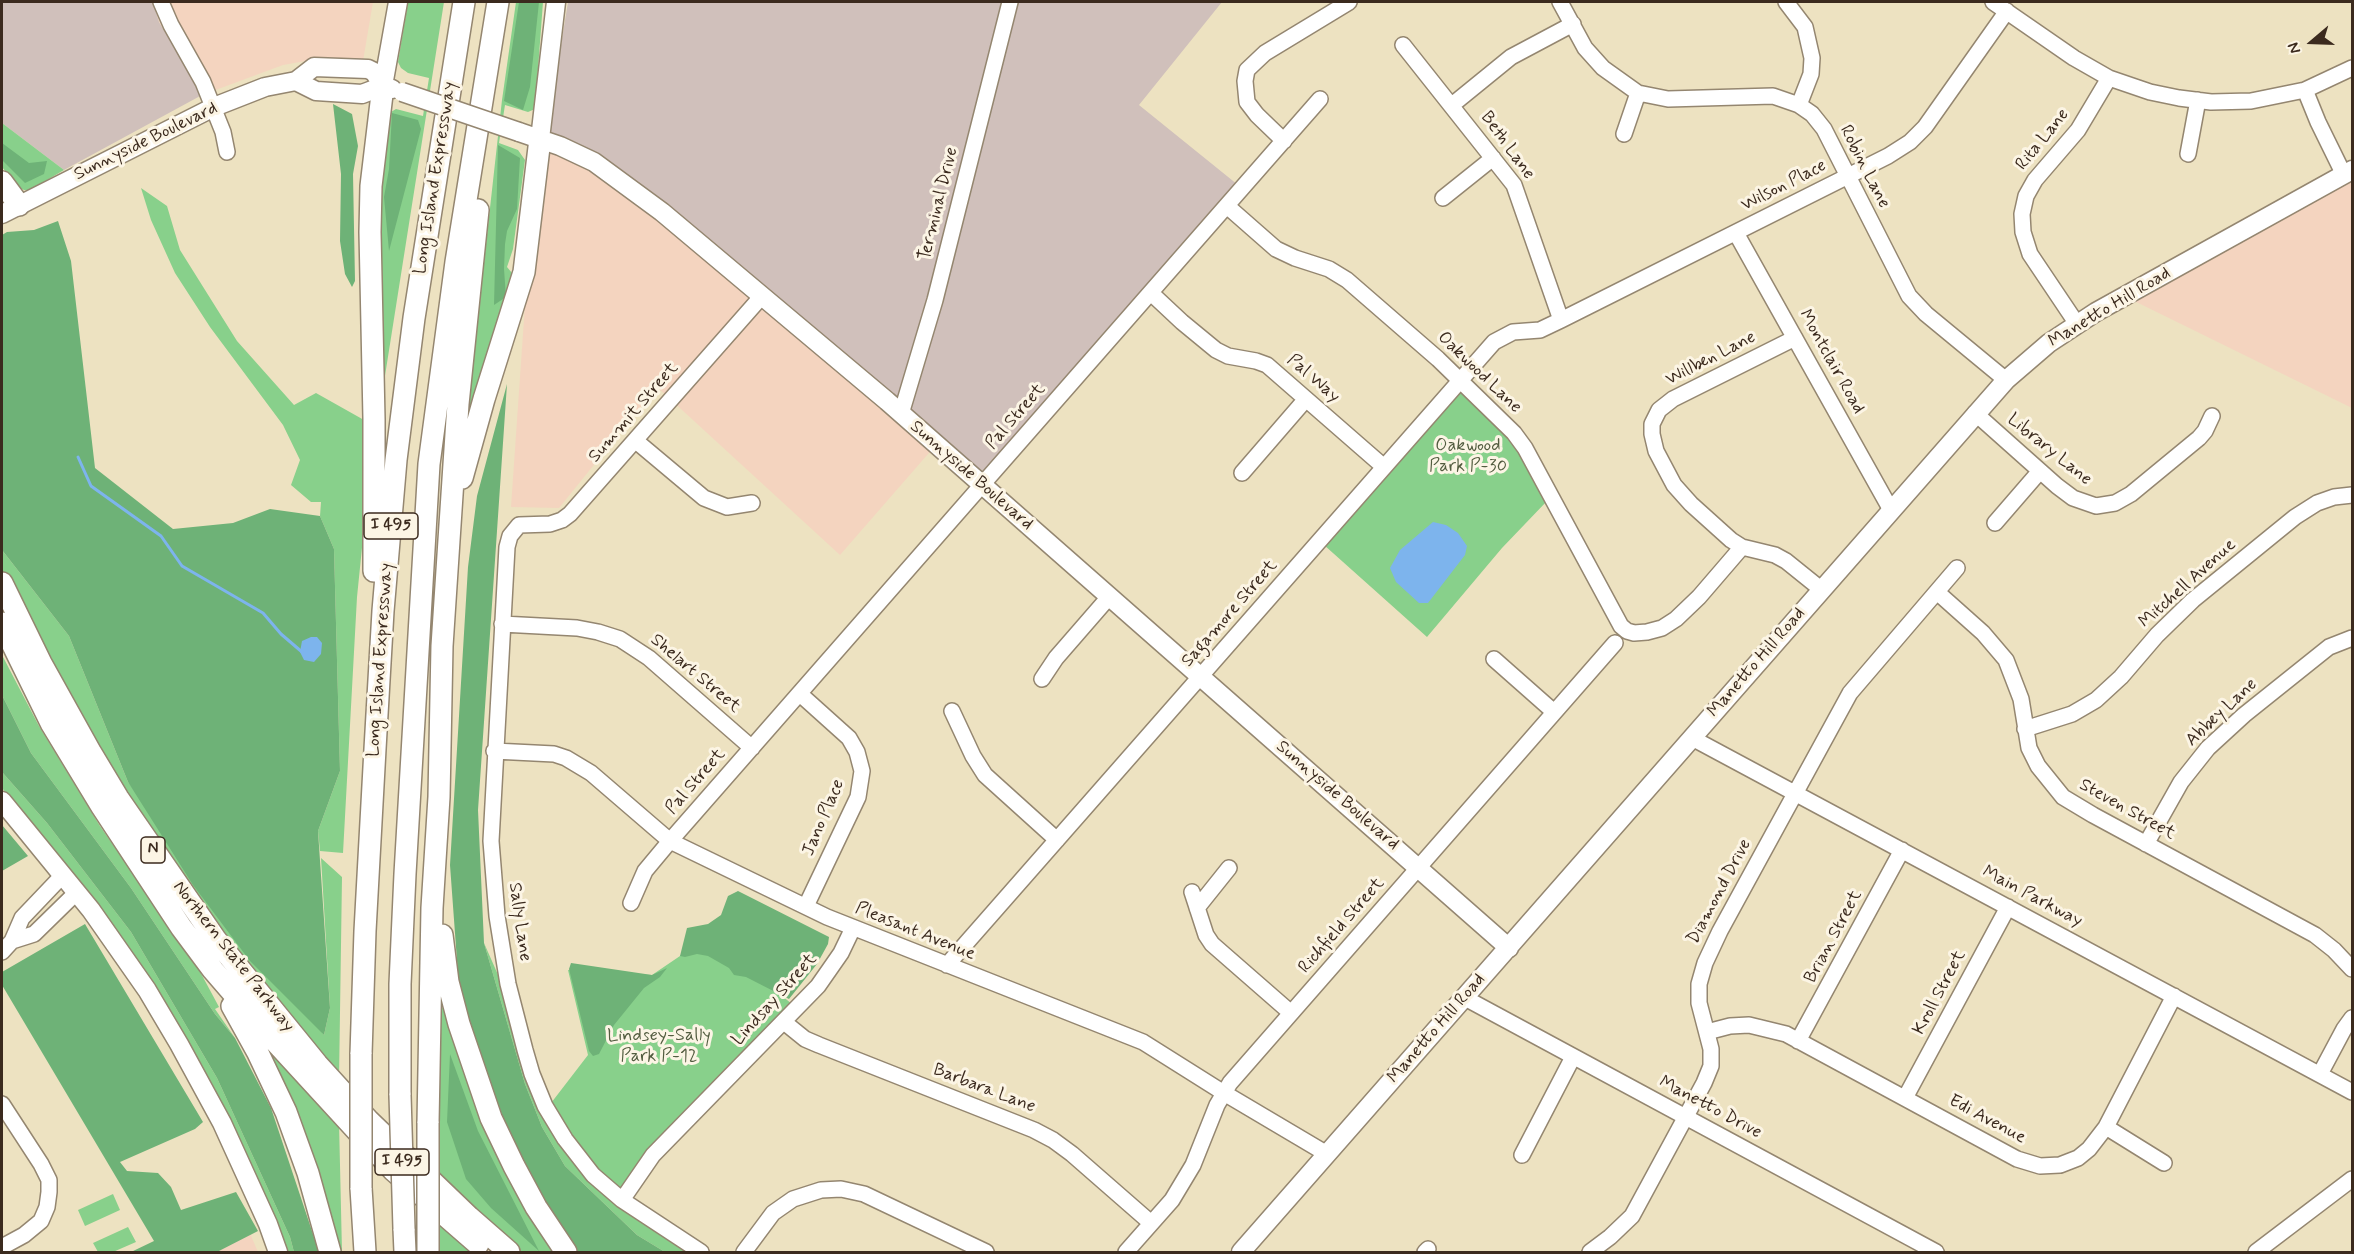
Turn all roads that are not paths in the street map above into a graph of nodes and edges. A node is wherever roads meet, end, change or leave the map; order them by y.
1 (161, 2) edge
2 (398, 2) edge
3 (464, 2) edge
4 (498, 2) edge
5 (556, 2) edge
6 (1010, 2) edge
7 (1349, 2) edge
8 (1560, 2) edge
9 (1786, 2) edge
10 (1993, 2) edge
11 (2007, 11) junction
12 (1573, 24) junction
13 (1403, 45) dead end
14 (2352, 68) edge
15 (2109, 78) junction
16 (296, 81) junction
17 (392, 89) junction
18 (2305, 90) junction
19 (1638, 93) junction
20 (1320, 99) dead end
21 (2198, 99) junction
22 (1452, 105) junction
23 (1798, 105) junction
24 (214, 107) junction
25 (1624, 134) dead end
26 (540, 139) junction
27 (1284, 141) junction
28 (227, 152) dead end
29 (2188, 154) dead end
30 (473, 156) junction
31 (1494, 158) junction
32 (2348, 172) edge
33 (1848, 176) junction
34 (2, 182) edge
35 (1443, 198) dead end
36 (1227, 206) junction
37 (10, 210) edge
38 (1736, 233) junction
39 (1151, 293) junction
40 (762, 296) junction
41 (1561, 320) junction
42 (2077, 324) junction
43 (1795, 338) junction
44 (2006, 380) junction
45 (1460, 381) junction
46 (1306, 399) junction
47 (1975, 413) junction
48 (901, 414) junction
49 (2212, 416) dead end
50 (636, 441) junction
51 (1384, 467) junction
52 (2040, 471) junction
53 (1242, 473) dead end
54 (982, 485) junction
55 (2352, 495) edge
56 (752, 503) dead end
57 (450, 507) junction
58 (1891, 510) junction
59 (1995, 523) dead end
60 (519, 525) joint
61 (1742, 547) junction
62 (1957, 568) dead end
63 (2, 583) edge
64 (1822, 590) junction
65 (1937, 592) junction
66 (1109, 597) junction
67 (2, 623) edge
68 (502, 624) junction
69 (2352, 638) edge
70 (1615, 643) dead end
71 (2, 650) edge
72 (1494, 659) dead end
73 (1200, 676) junction
74 (1042, 679) dead end
75 (800, 694) junction
76 (952, 711) dead end
77 (1554, 712) junction
78 (51, 723) junction
79 (2025, 729) junction
80 (1692, 738) junction
81 (752, 748) junction
82 (375, 749) junction
83 (494, 751) junction
84 (1795, 792) junction
85 (439, 797) junction
86 (2, 801) edge
87 (1057, 840) junction
88 (670, 841) junction
89 (2146, 844) junction
90 (1902, 850) junction
91 (1229, 868) dead end
92 (1418, 868) junction
93 (63, 876) junction
94 (77, 892) junction
95 (1192, 892) dead end
96 (631, 903) dead end
97 (806, 906) junction
98 (2008, 907) junction
99 (1197, 908) junction
100 (853, 928) junction
101 (7, 946) edge
102 (1509, 948) junction
103 (947, 965) junction
104 (2352, 969) edge
105 (213, 970) junction
106 (2174, 996) junction
107 (1465, 998) junction
108 (1291, 1013) junction
109 (2352, 1018) edge
110 (784, 1022) junction
111 (1707, 1032) junction
112 (1798, 1041) junction
113 (1574, 1057) junction
114 (2320, 1074) junction
115 (2352, 1092) edge
116 (1224, 1093) junction
117 (1905, 1098) junction
118 (2, 1104) edge
119 (1685, 1117) junction
120 (2106, 1127) junction
121 (1327, 1154) junction
122 (1522, 1155) dead end
123 (2164, 1163) dead end
124 (2352, 1179) edge
125 (622, 1200) junction
126 (1151, 1223) junction
127 (2, 1247) edge
128 (1248, 1250) edge
129 (278, 1252) edge
130 (330, 1252) edge
131 (364, 1252) edge
132 (405, 1252) edge
133 (428, 1252) edge
134 (487, 1252) edge
135 (509, 1252) edge
136 (566, 1252) edge
137 (701, 1252) edge
138 (744, 1252) edge
139 (986, 1252) edge
140 (1126, 1252) edge
141 (1590, 1252) edge
142 (1936, 1252) edge
143 (2256, 1252) edge

1 - 24 street
2 - 17 main road
3 - 82 highway, Long Island Expressway / I 495
4 - 30 highway, Long Island Expressway / I 495
5 - 26 main road
6 - 48 street, Terminal Drive
7 - 27 street
8 - 12 street, Robin Lane
9 - 23 street
10 - 11 street
11 - 15 street
11 - 33 street, Wilson Place
12 - 19 street, Robin Lane
12 - 22 street
13 - 22 street, Beth Lane
14 - 18 street
15 - 21 street
15 - 42 street, Rita Lane
16 - 17 main road
16 - 17 main road, Sunnyside Boulevard
16 - 24 main road, Sunnyside Boulevard
17 - 26 main road, Sunnyside Boulevard, bridge
17 - 82 highway
18 - 21 street
18 - 32 street
19 - 23 street, Robin Lane
19 - 25 street
20 - 27 street, Pal Street
21 - 29 street
22 - 31 street, Beth Lane
23 - 33 street, Robin Lane
24 - 28 street
24 - 37 main road, Sunnyside Boulevard
26 - 40 main road, Sunnyside Boulevard
26 - 57 highway
27 - 36 street, Pal Street
30 - 57 highway
30 - 132 highway, Long Island Expressway / I 495, bridge
31 - 35 street
31 - 41 street, Beth Lane
32 - 42 main road, Manetto Hill Road
33 - 38 street, Wilson Place
33 - 44 street, Robin Lane
34 - 37 highway
36 - 39 street, Pal Street
36 - 45 street, Oakwood Lane
38 - 41 street, Wilson Place
38 - 43 street, Montclair Road
39 - 46 street, Pal Way
39 - 54 street, Pal Street
40 - 48 main road, Sunnyside Boulevard
40 - 50 street, Summit Street
41 - 45 street, Sagamore Street
42 - 44 main road, Manetto Hill Road
43 - 58 street, Montclair Road
43 - 61 street, Willben Lane
44 - 47 main road, Manetto Hill Road
45 - 51 street, Sagamore Street
45 - 61 street, Oakwood Lane
46 - 51 street, Pal Way
46 - 53 street
47 - 52 street, Library Lane
47 - 58 main road, Manetto Hill Road
48 - 54 main road, Sunnyside Boulevard
49 - 52 street, Library Lane
50 - 56 street
50 - 60 street, Summit Street
51 - 73 street, Sagamore Street
52 - 59 street
54 - 66 main road, Sunnyside Boulevard
54 - 75 street, Pal Street
55 - 79 street, Mitchell Avenue
57 - 85 highway
58 - 64 main road, Manetto Hill Road
60 - 68 street, Sally Lane
61 - 64 street, Willben Lane
62 - 65 street, Diamond Drive
63 - 135 highway, Northern State Parkway / N
64 - 80 main road, Manetto Hill Road
65 - 79 street, Steven Street
65 - 84 street, Diamond Drive
66 - 73 main road, Sunnyside Boulevard
66 - 74 street
67 - 78 highway, Northern State Parkway / N
68 - 81 street, Shelart Street
68 - 83 street, Sally Lane
69 - 89 street, Abbey Lane
70 - 77 street, Richfield Street
71 - 78 highway
72 - 77 street
73 - 87 street, Sagamore Street
73 - 92 main road, Sunnyside Boulevard
75 - 81 street, Pal Street
75 - 97 street, Jano Place
76 - 87 street
77 - 92 street, Richfield Street
78 - 105 highway, Northern State Parkway / N
79 - 89 street, Steven Street
80 - 84 street, Main Parkway
80 - 102 main road, Manetto Hill Road
81 - 88 street, Pal Street
82 - 131 highway, Long Island Expressway / I 495, bridge
83 - 88 street, Pleasant Avenue
83 - 125 street, Sally Lane
84 - 90 street, Main Parkway
84 - 111 street, Diamond Drive
85 - 133 highway, bridge
85 - 136 highway
86 - 93 main road
87 - 103 street, Sagamore Street
88 - 96 street, Pal Street
88 - 97 street, Pleasant Avenue
89 - 104 street, Steven Street
90 - 98 street, Main Parkway
90 - 112 street, Brian Street
91 - 99 street
92 - 102 main road, Sunnyside Boulevard
92 - 108 street, Richfield Street
93 - 94 main road
93 - 101 street
94 - 101 street
94 - 129 main road
95 - 99 street
97 - 100 street, Pleasant Avenue
98 - 106 street, Main Parkway
98 - 117 street, Kroll Street
99 - 108 street
100 - 103 street, Pleasant Avenue
100 - 110 street, Lindsay Street
102 - 107 main road, Manetto Hill Road
103 - 116 street, Pleasant Avenue
105 - 130 highway
105 - 134 highway, Northern State Parkway / N
106 - 114 street, Main Parkway
106 - 120 street, Edi Avenue
107 - 113 street, Manetto Drive
107 - 121 main road, Manetto Hill Road
108 - 116 street, Richfield Street
109 - 114 street
110 - 125 street, Lindsay Street
110 - 126 street, Barbara Lane
111 - 112 street, Edi Avenue
111 - 119 street, Diamond Drive
112 - 117 street, Edi Avenue
113 - 119 street, Manetto Drive
113 - 122 street
114 - 115 street, Main Parkway
116 - 121 street, Pleasant Avenue
116 - 126 street, Richfield Street
117 - 120 street, Edi Avenue
118 - 127 street
119 - 141 street, Diamond Drive
119 - 142 street, Manetto Drive
120 - 123 street
121 - 128 main road, Manetto Hill Road
124 - 143 street
125 - 137 street, Sally Lane
126 - 140 street, Richfield Street
138 - 139 street

